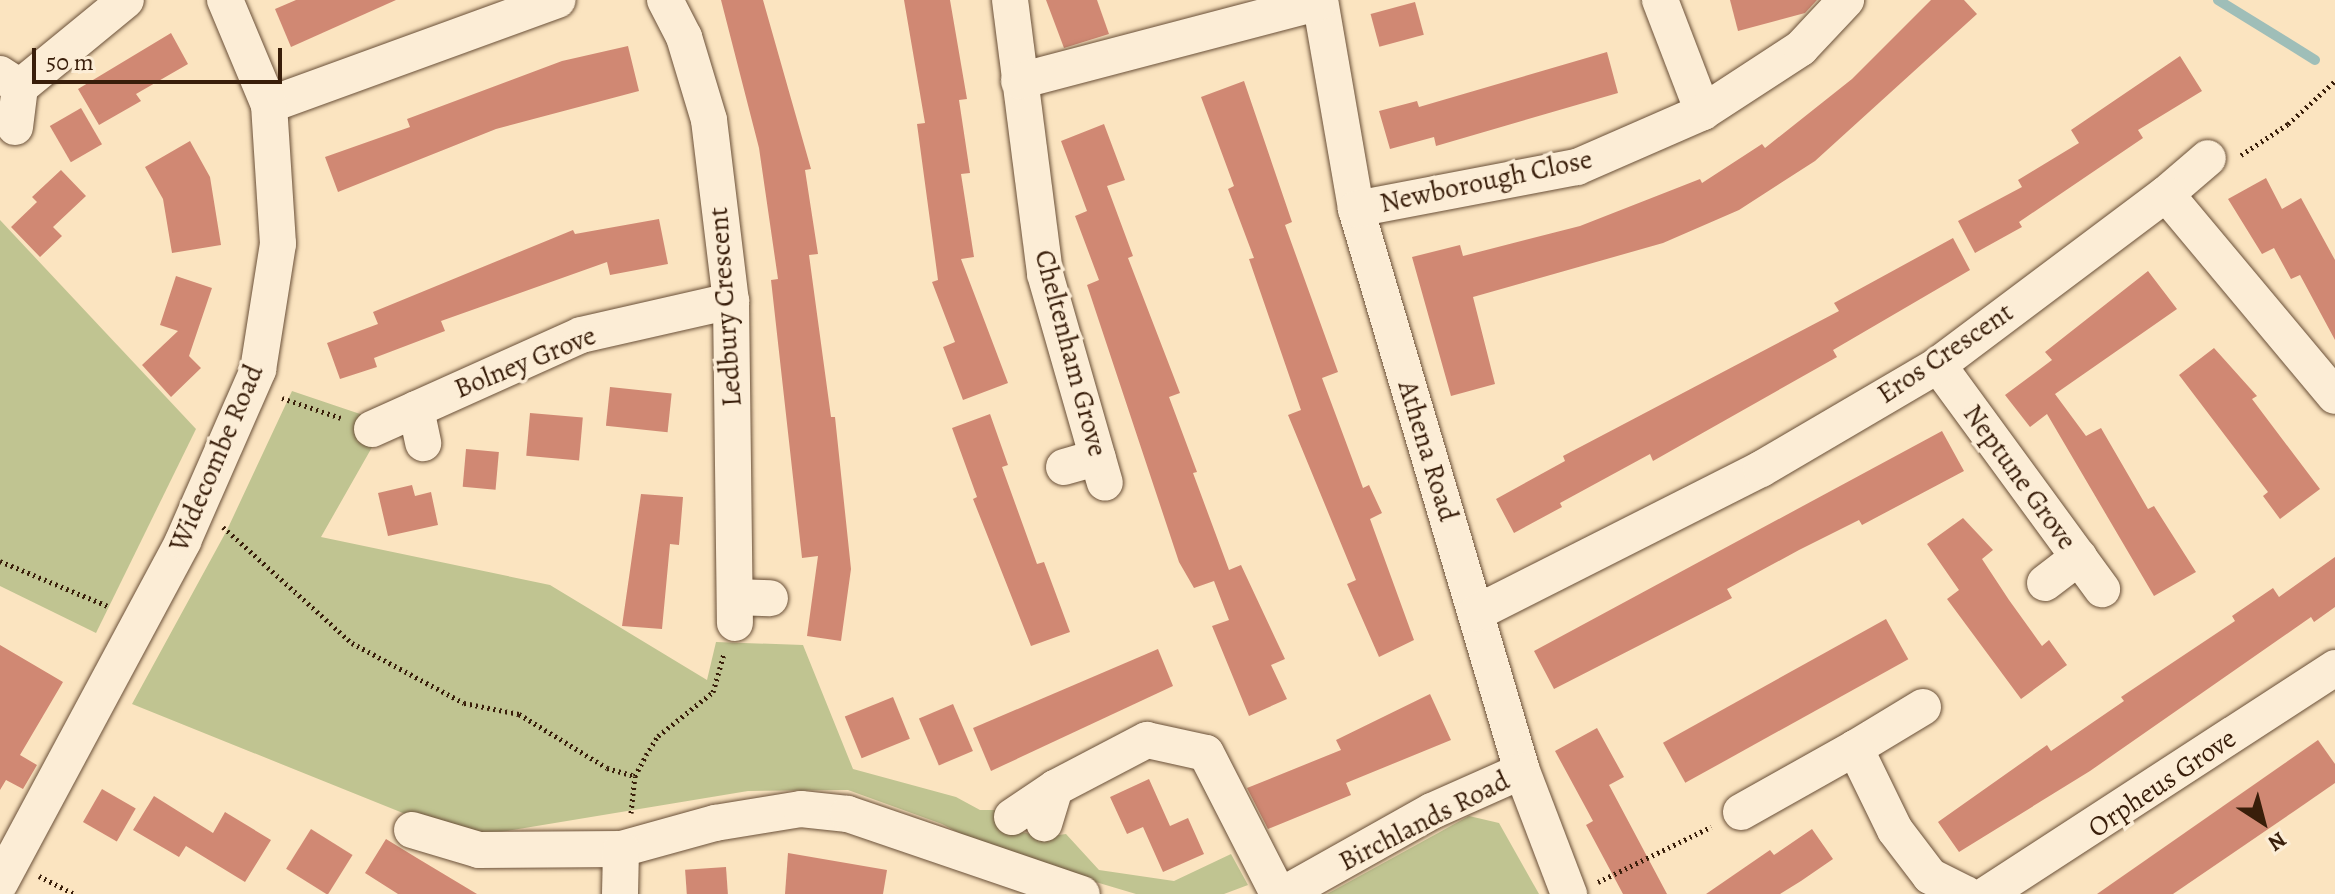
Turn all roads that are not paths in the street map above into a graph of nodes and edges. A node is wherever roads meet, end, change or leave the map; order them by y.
1 (126, 0) edge
2 (225, 0) edge
3 (557, 0) edge
4 (665, 0) edge
5 (1010, 0) edge
6 (1660, 0) edge
7 (1846, 0) edge
8 (1320, 1) edge
9 (10, 81) edge
10 (1019, 81) junction
11 (269, 105) junction
12 (1703, 112) junction
13 (15, 127) dead end
14 (2208, 158) road end
15 (2166, 194) junction
16 (1356, 209) junction
17 (731, 301) junction
18 (1938, 365) junction
19 (2335, 396) edge
20 (372, 429) road end
21 (1089, 469) dead end
22 (2079, 557) junction
23 (2045, 583) dead end
24 (2102, 589) dead end
25 (770, 598) dead end
26 (1476, 613) junction
27 (2335, 668) edge
28 (1923, 707) dead end
29 (1855, 748) junction
30 (1522, 771) junction
31 (1741, 812) road end
32 (1028, 820) dead end
33 (412, 830) dead end
34 (603, 847) junction
35 (0, 883) edge
36 (1579, 891) edge
37 (620, 894) edge
38 (1082, 894) edge
39 (1281, 894) edge
40 (1966, 894) edge
41 (1987, 894) edge

1 - 9 street
2 - 11 street, Widecombe Road
3 - 11 street
4 - 17 street, Ledbury Crescent
5 - 10 street, Cheltenham Grove
6 - 12 street
7 - 12 street, Newborough Close
8 - 10 street
8 - 16 street, Athena Road
9 - 13 street
10 - 21 street, Cheltenham Grove
11 - 35 street, Widecombe Road
12 - 16 street, Newborough Close
14 - 15 street, Eros Crescent
15 - 18 street, Eros Crescent
15 - 19 street
16 - 26 street, Athena Road
17 - 20 street, Bolney Grove
17 - 25 street, Ledbury Crescent
18 - 22 street, Neptune Grove
18 - 26 street, Eros Crescent
22 - 23 street
22 - 24 street, Neptune Grove
26 - 30 street, Athena Road
27 - 41 street, Orpheus Grove
28 - 29 street
29 - 31 street
29 - 40 street
30 - 36 street, Athena Road
30 - 39 street, Birchlands Road
32 - 39 street
33 - 34 street
34 - 37 street
34 - 38 street

